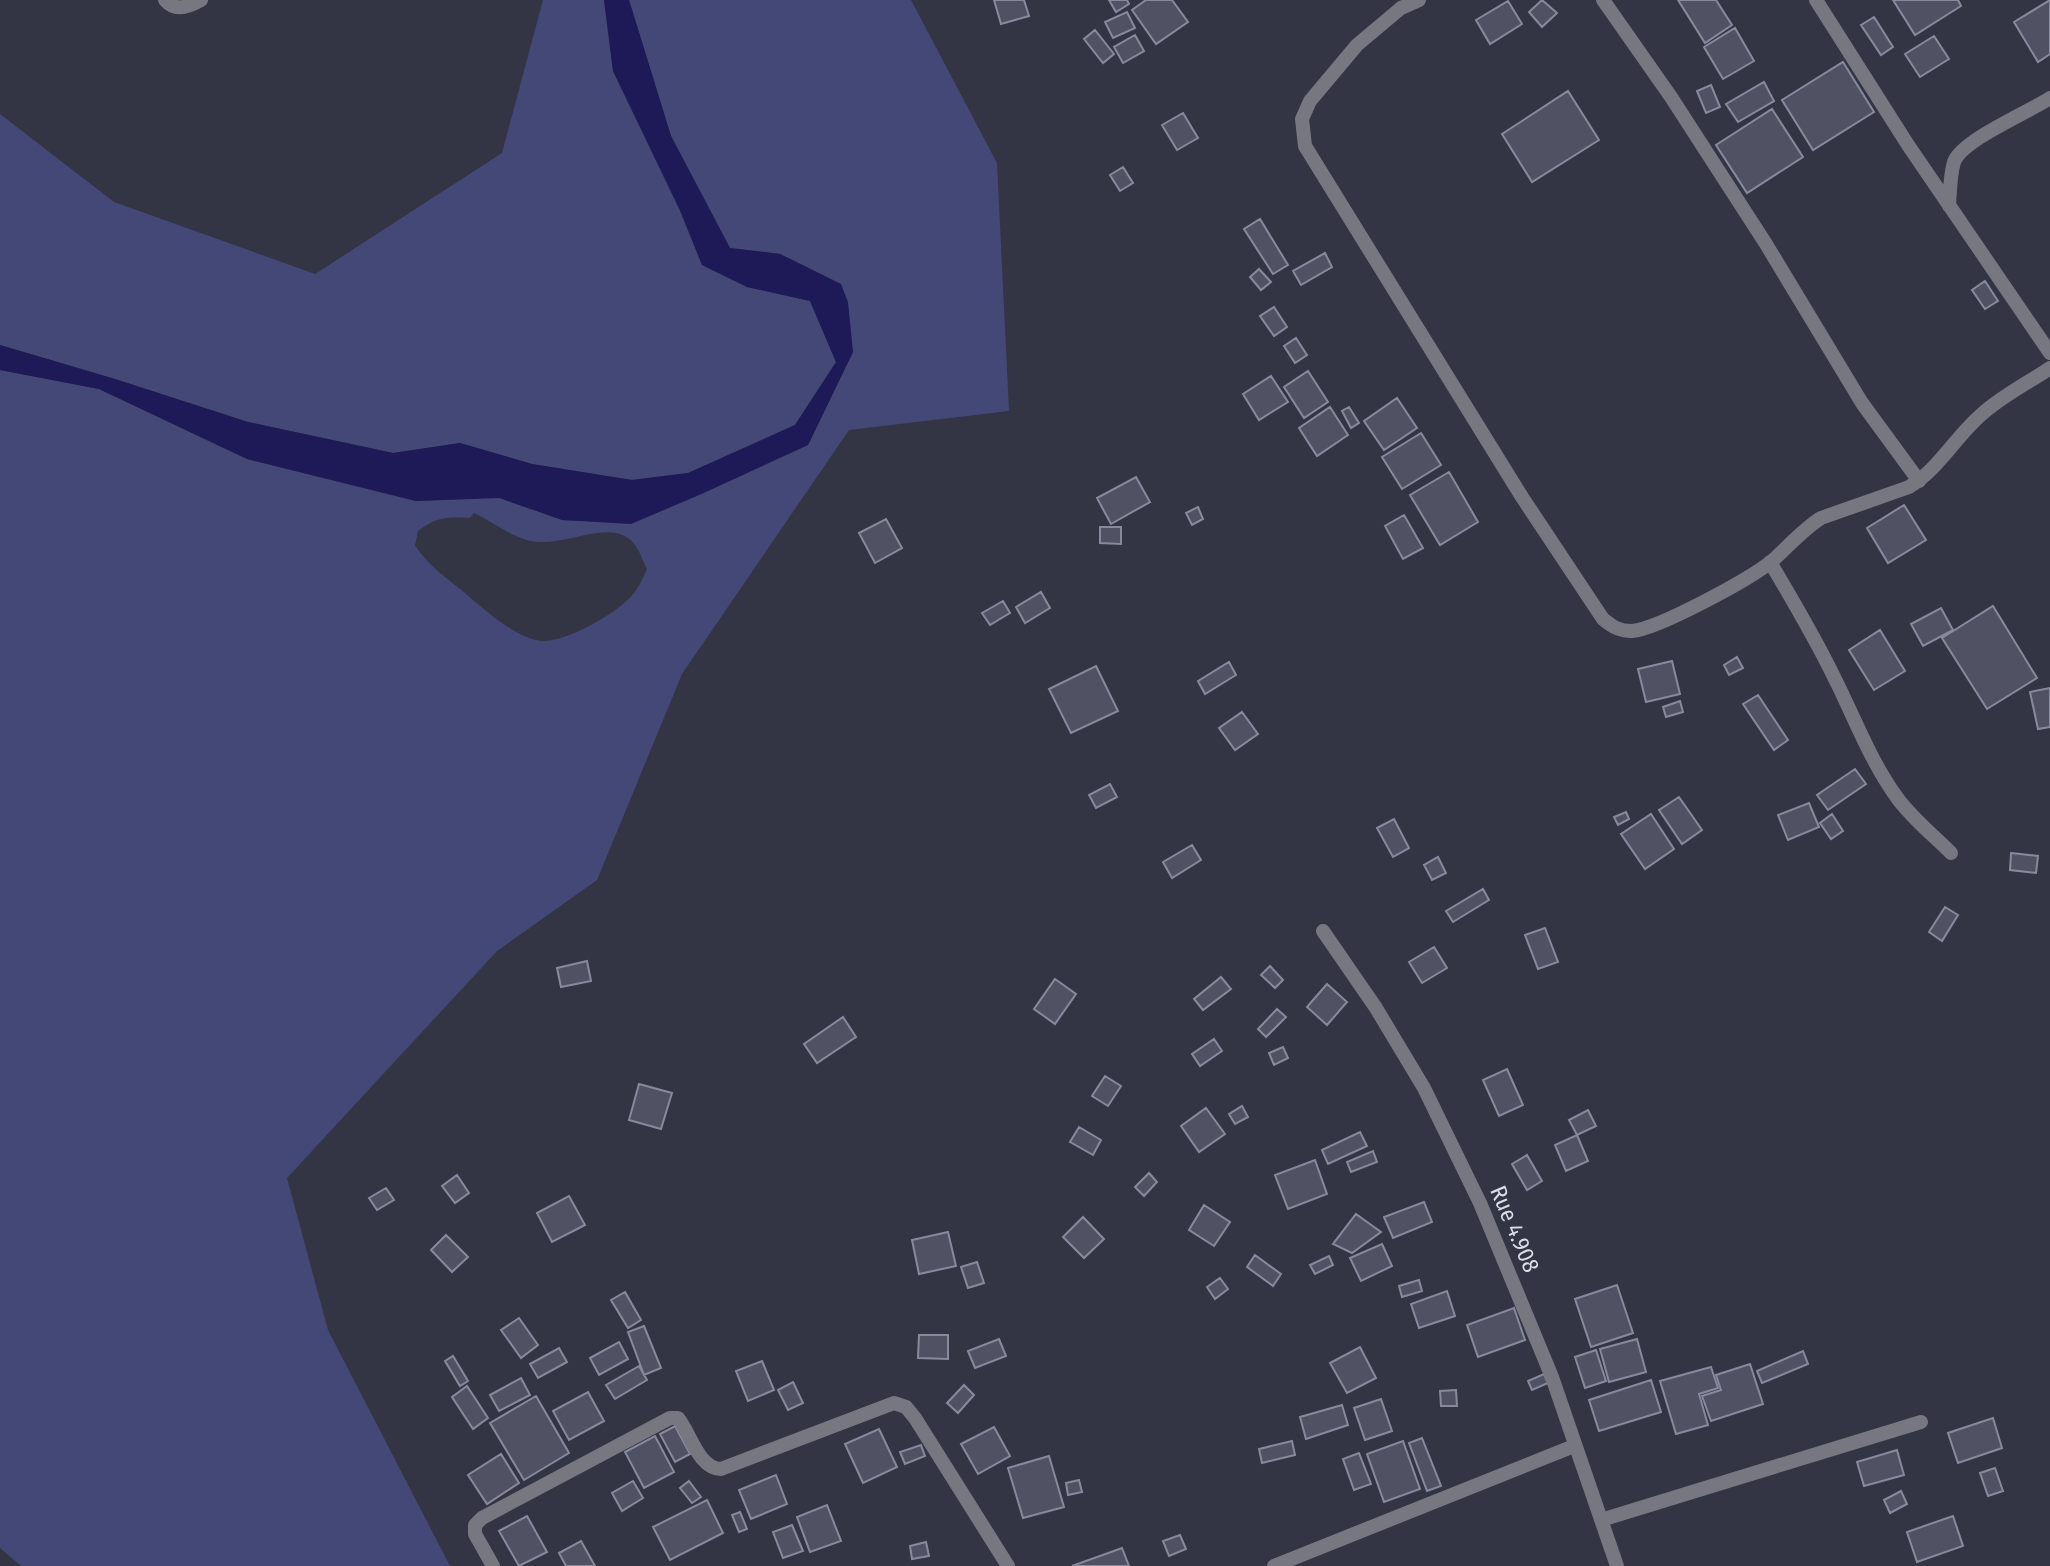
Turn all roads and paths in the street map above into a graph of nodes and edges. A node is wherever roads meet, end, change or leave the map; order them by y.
1 (165, 0) edge
2 (201, 0) edge
3 (1419, 0) edge
4 (1603, 0) edge
5 (1815, 0) edge
6 (2050, 98) edge
7 (1949, 206) junction
8 (2050, 353) edge
9 (2050, 369) edge
10 (1919, 481) junction
11 (1770, 562) junction
12 (1951, 853) dead end
13 (1323, 931) dead end
14 (1921, 1422) dead end
15 (1574, 1446) junction
16 (1601, 1520) junction
17 (494, 1566) edge
18 (1008, 1566) edge
19 (1273, 1566) edge
20 (1617, 1566) edge

1 - 2 street
3 - 11 street
4 - 10 street
5 - 7 street
6 - 7 street
7 - 8 street
9 - 10 street
10 - 11 street
11 - 12 street
13 - 15 street, Rue 4.908
14 - 16 street
15 - 16 street, Rue 4.908
15 - 19 street
16 - 20 street, Rue 4.908
17 - 18 street

